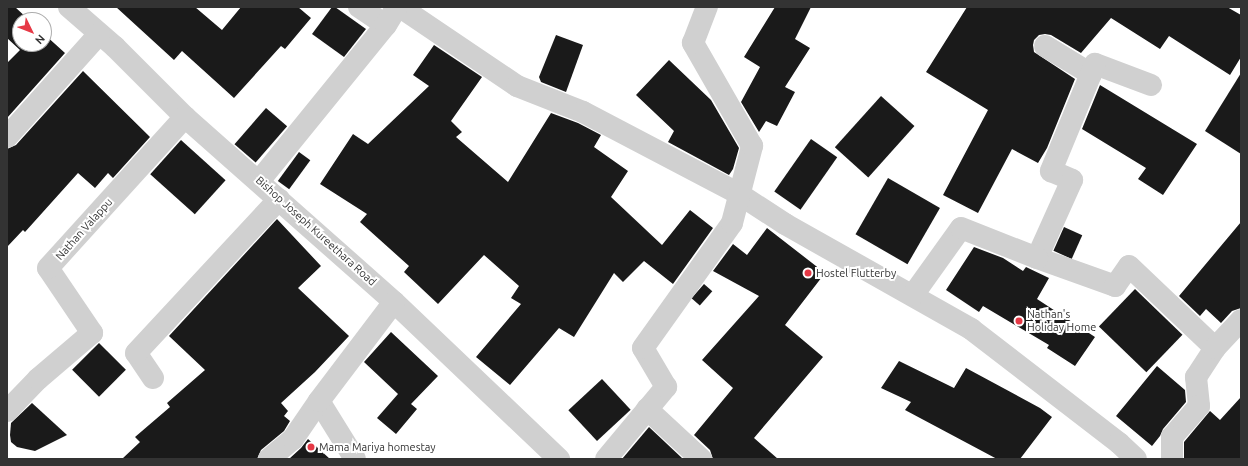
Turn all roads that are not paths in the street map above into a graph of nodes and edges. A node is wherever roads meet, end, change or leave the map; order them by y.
1 (69, 7) edge
2 (359, 7) edge
3 (400, 7) edge
4 (707, 7) edge
5 (392, 16) edge
6 (99, 34) junction
7 (1045, 46) dead end
8 (1091, 74) junction
9 (1151, 85) dead end
10 (185, 117) junction
11 (7, 137) edge
12 (260, 181) junction
13 (739, 194) junction
14 (279, 199) junction
15 (1037, 258) junction
16 (913, 295) junction
17 (394, 302) junction
18 (1241, 320) edge
19 (1215, 348) junction
20 (153, 378) dead end
21 (319, 401) junction
22 (647, 409) junction
23 (7, 411) edge
24 (270, 459) edge
25 (355, 459) edge
26 (559, 459) edge
27 (606, 459) edge
28 (701, 459) edge
29 (1136, 459) edge
30 (1172, 459) edge

1 - 6 street, Bishop Joseph Kureethara Road
2 - 5 street
3 - 13 street
4 - 13 street
5 - 12 street
6 - 10 street, Bishop Joseph Kureethara Road
6 - 11 street
7 - 8 street
8 - 9 street
8 - 15 street
10 - 12 street, Bishop Joseph Kureethara Road
10 - 23 street, Nathan Valappu
12 - 14 street, Bishop Joseph Kureethara Road
13 - 16 street
13 - 22 street
14 - 17 street, Bishop Joseph Kureethara Road
14 - 20 street
15 - 16 street
15 - 19 street
16 - 29 street
17 - 21 street
17 - 26 street, Bishop Joseph Kureethara Road
18 - 19 street
19 - 30 street
21 - 24 street
21 - 25 street
22 - 27 street
22 - 28 street

